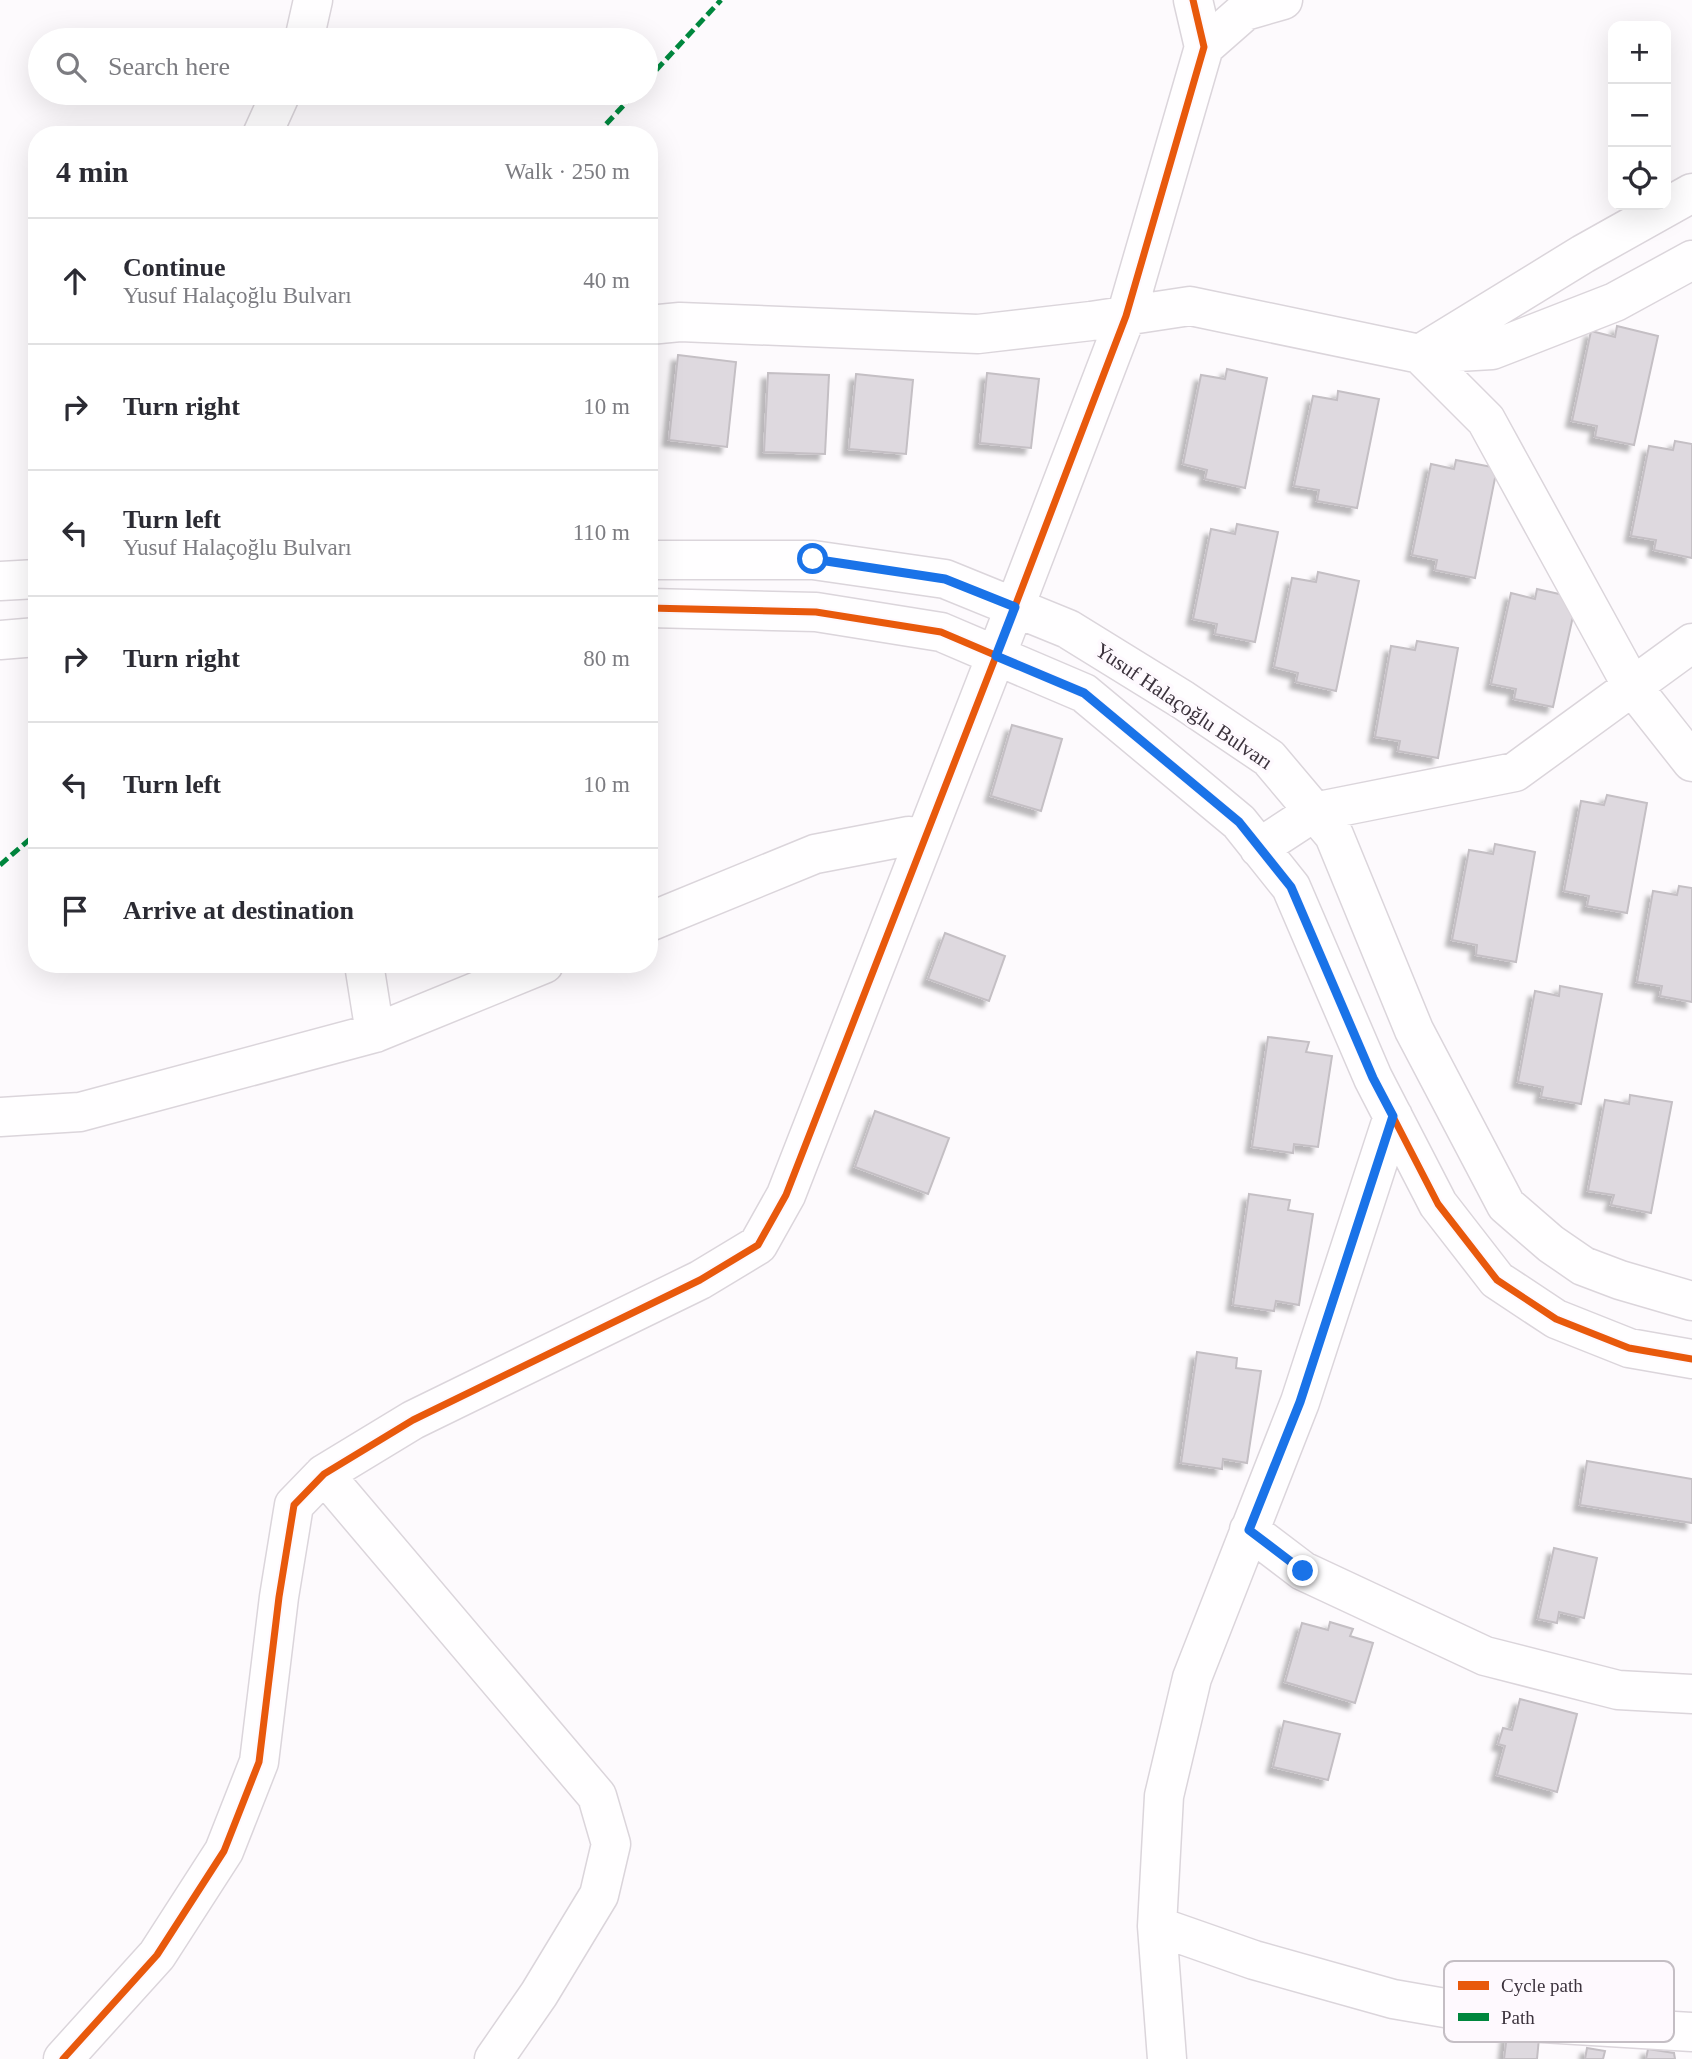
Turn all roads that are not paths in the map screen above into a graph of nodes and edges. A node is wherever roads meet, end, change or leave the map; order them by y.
1 (313, 0) edge
2 (1193, 0) edge
3 (1283, 0) edge
4 (307, 28) edge
5 (1204, 47) junction
6 (276, 105) edge
7 (266, 126) edge
8 (1692, 193) edge
9 (1692, 260) edge
10 (1126, 316) junction
11 (658, 324) edge
12 (1420, 354) junction
13 (658, 560) edge
14 (28, 579) edge
15 (0, 581) edge
16 (1015, 607) junction
17 (658, 608) edge
18 (28, 638) edge
19 (0, 640) edge
20 (1692, 643) edge
21 (996, 656) junction
22 (1632, 687) junction
23 (1692, 762) edge
24 (1314, 812) junction
25 (924, 839) junction
26 (1259, 848) junction
27 (658, 918) edge
28 (365, 973) edge
29 (522, 973) edge
30 (374, 1033) junction
31 (1393, 1116) junction
32 (0, 1117) edge
33 (1692, 1301) edge
34 (1692, 1359) edge
35 (324, 1474) junction
36 (1249, 1530) junction
37 (1692, 1694) edge
38 (1157, 1926) junction
39 (1444, 2008) edge
40 (1674, 2031) edge
41 (1692, 2032) edge
42 (62, 2059) edge
43 (494, 2059) edge
44 (1167, 2059) edge

1 - 4 street
2 - 5 street
3 - 5 street
5 - 10 street
6 - 7 street
8 - 12 street
9 - 12 street
10 - 11 street
10 - 12 street
10 - 16 street
12 - 22 street
13 - 16 street, Yusuf Halaçoğlu Bulvarı
14 - 15 street
16 - 21 street
16 - 24 street, Yusuf Halaçoğlu Bulvarı
17 - 21 street
18 - 19 street
20 - 22 street
21 - 25 street
21 - 26 street
22 - 23 street
22 - 24 street
24 - 26 street
24 - 33 street, Yusuf Halaçoğlu Bulvarı
25 - 27 street
25 - 35 street
26 - 31 street
28 - 30 street
29 - 30 street
30 - 32 street
31 - 34 street
31 - 36 street
35 - 42 street
35 - 43 street
36 - 37 street
36 - 38 street
38 - 39 street
38 - 44 street
40 - 41 street

